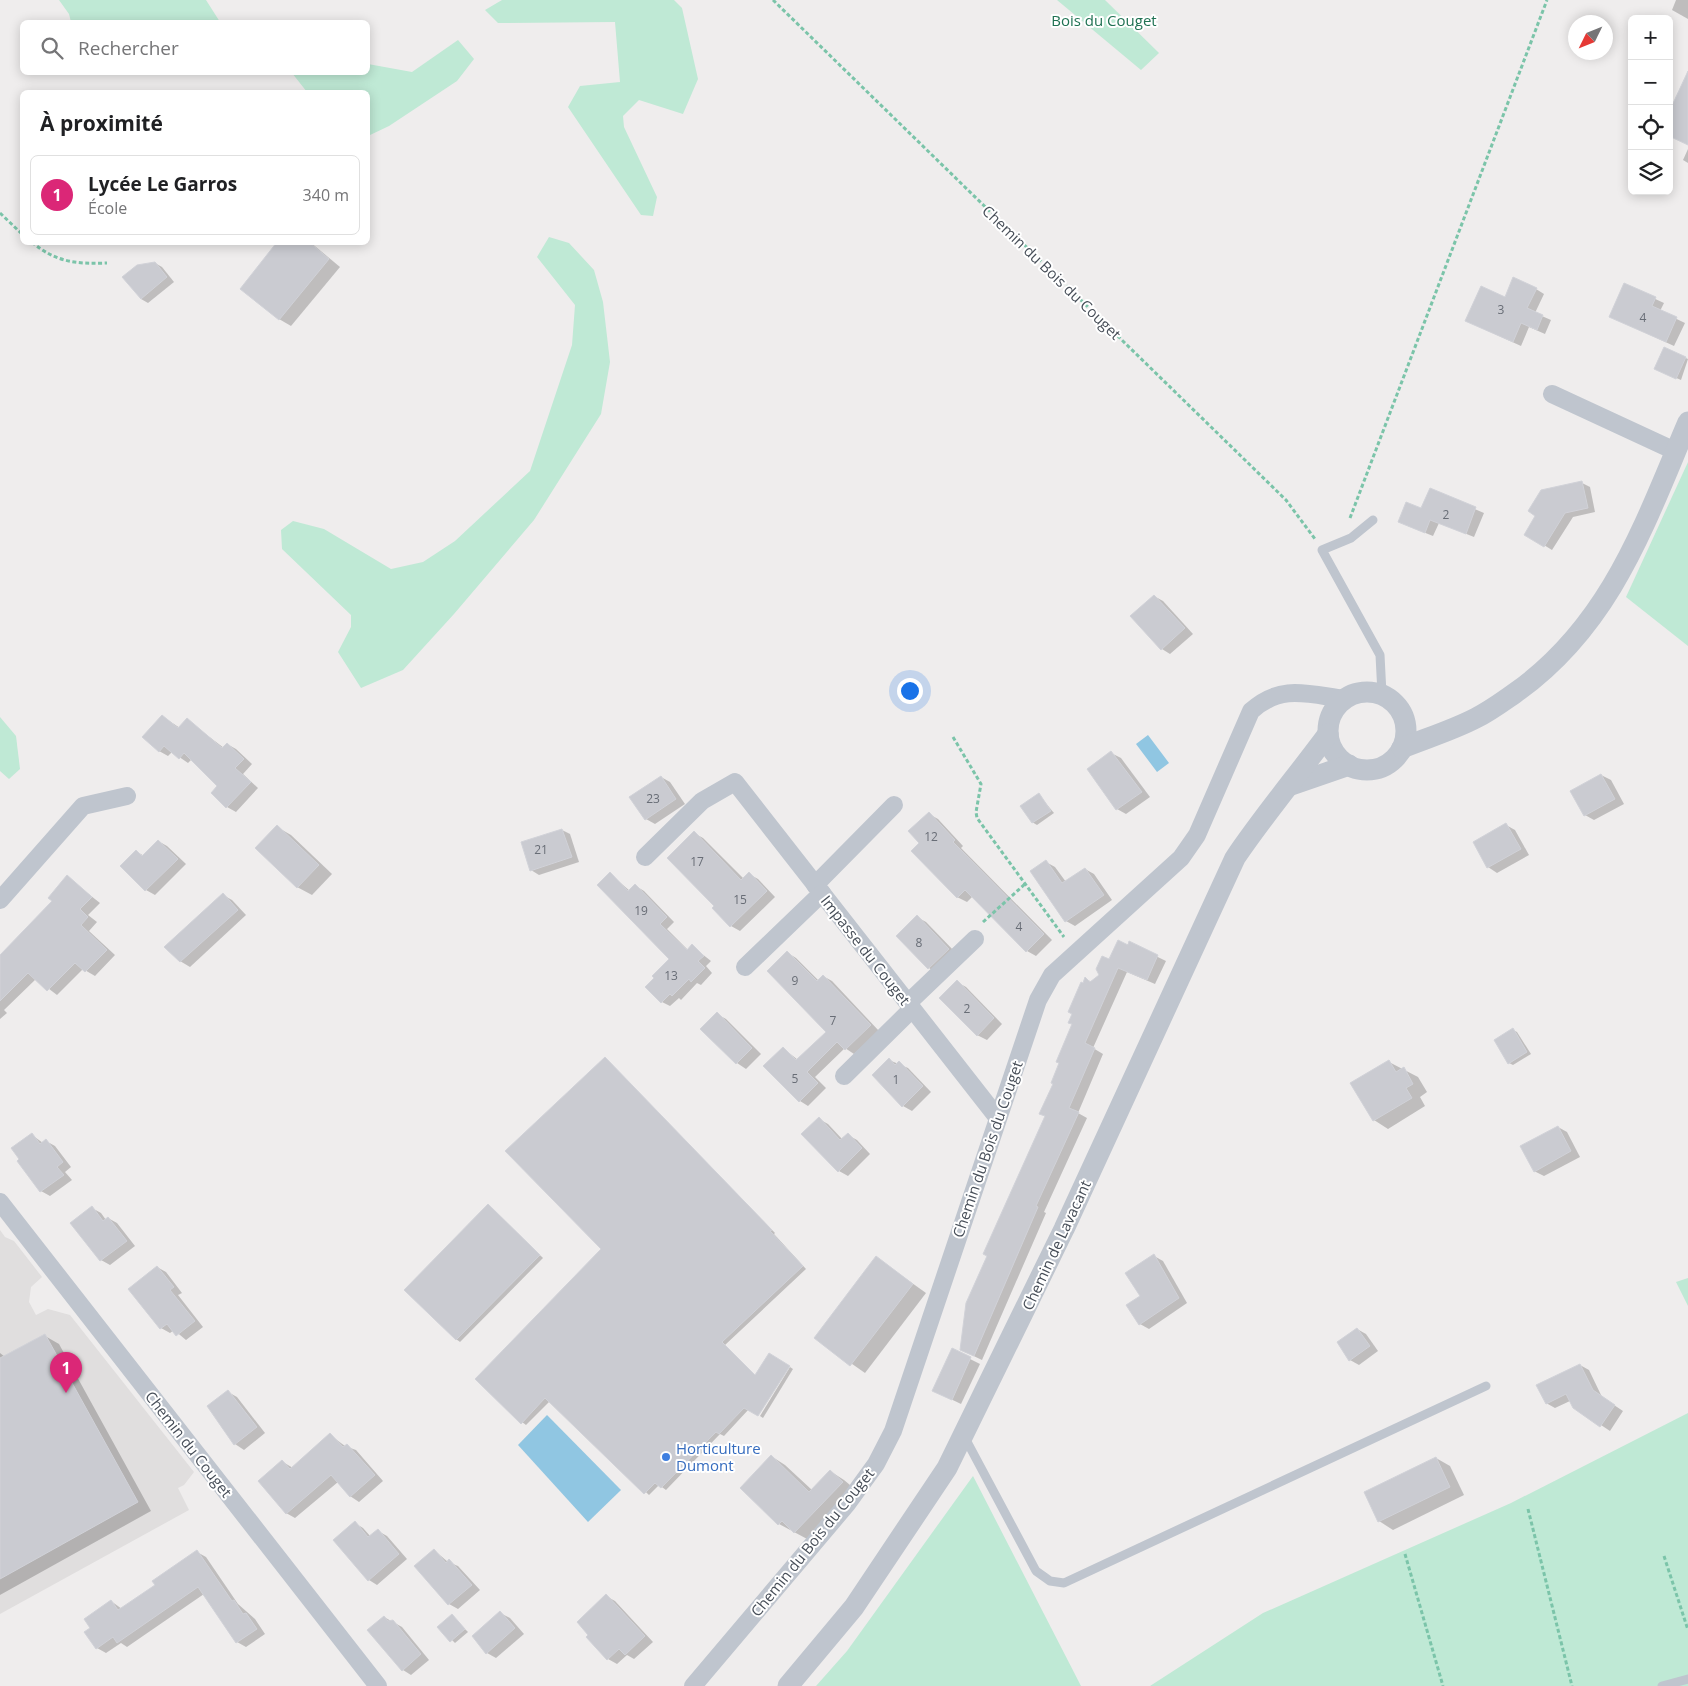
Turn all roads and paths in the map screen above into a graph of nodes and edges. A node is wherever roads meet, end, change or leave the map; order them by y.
1 (773, 0) edge
2 (1547, 0) edge
3 (0, 214) edge
4 (20, 232) edge
5 (35, 245) edge
6 (107, 263) dead end
7 (1552, 394) dead end
8 (1688, 422) edge
9 (1675, 451) junction
10 (1373, 520) dead end
11 (1341, 542) junction
12 (1322, 550) junction
13 (1382, 694) junction
14 (1344, 699) junction
15 (1402, 712) junction
16 (1443, 732) junction
17 (1328, 734) junction
18 (953, 737) dead end
19 (1402, 748) junction
20 (1349, 765) junction
21 (1291, 784) junction
22 (127, 796) dead end
23 (894, 805) dead end
24 (645, 857) dead end
25 (1025, 884) junction
26 (819, 889) junction
27 (0, 900) edge
28 (1065, 938) dead end
29 (975, 939) joint
30 (746, 967) dead end
31 (910, 1006) junction
32 (844, 1076) dead end
33 (997, 1118) junction
34 (0, 1202) edge
35 (1486, 1386) dead end
36 (964, 1436) junction
37 (1528, 1509) dead end
38 (1405, 1554) dead end
39 (1664, 1556) dead end
40 (1688, 1630) edge
41 (1688, 1679) edge
42 (378, 1686) edge
43 (692, 1686) edge
44 (788, 1686) edge
45 (1443, 1686) edge
46 (1572, 1686) edge
47 (1662, 1686) edge

1 - 12 path, Chemin du Bois du Couget
2 - 11 path
3 - 4 path
5 - 6 path
7 - 9 street
8 - 9 street
9 - 16 street
10 - 11 lane
11 - 12 lane
12 - 13 lane
13 - 14 street
13 - 15 street
14 - 17 street
14 - 33 street, Chemin du Bois du Couget
15 - 16 street
15 - 19 street
16 - 19 street
17 - 20 street
17 - 21 street, Chemin de Lavacant
18 - 25 path
19 - 20 street
20 - 21 street
21 - 36 street, Chemin de Lavacant
22 - 27 street
23 - 26 street
24 - 26 street, Impasse du Couget
25 - 28 path
25 - 29 path
26 - 30 street
26 - 31 street, Impasse du Couget
29 - 31 street
31 - 32 street
31 - 33 street, Impasse du Couget
33 - 43 street, Chemin du Bois du Couget
34 - 42 street, Chemin du Couget
35 - 36 lane
36 - 44 street, Chemin de Lavacant
37 - 46 path
38 - 45 path
39 - 40 path
41 - 47 lane

